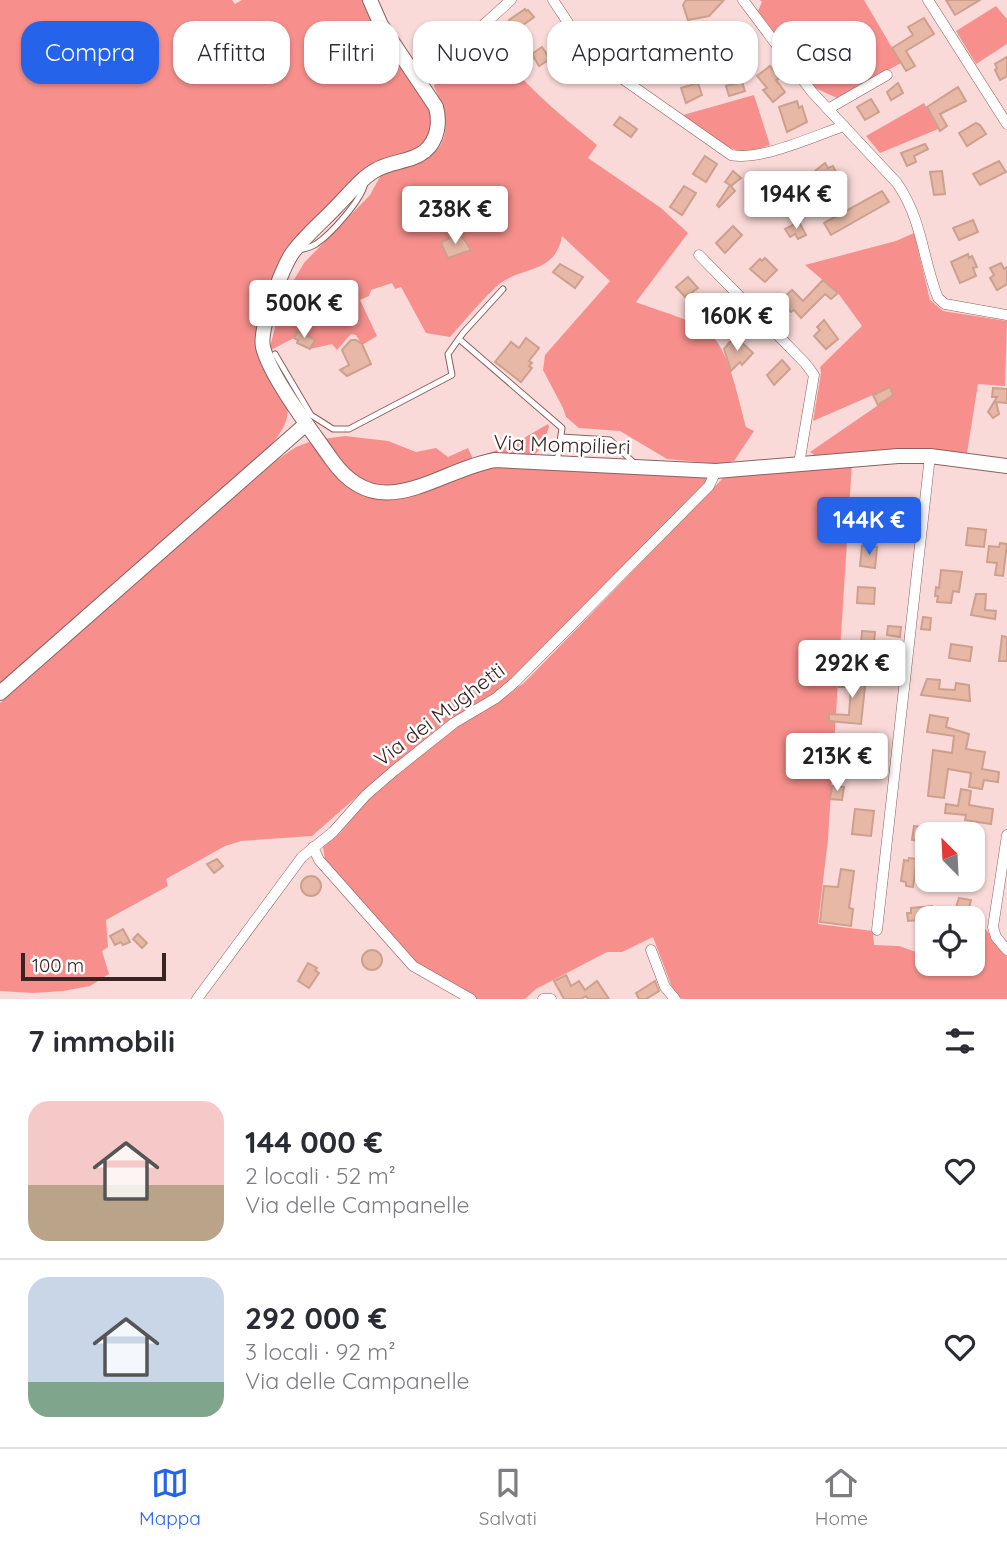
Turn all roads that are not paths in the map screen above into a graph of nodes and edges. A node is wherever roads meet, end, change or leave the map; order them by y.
1 (370, 0) edge
2 (511, 0) edge
3 (553, 0) edge
4 (743, 0) edge
5 (928, 0) edge
6 (488, 21) edge
7 (413, 72) edge
8 (887, 75) dead end
9 (421, 84) edge
10 (828, 109) junction
11 (1007, 124) edge
12 (844, 126) junction
13 (699, 256) dead end
14 (503, 289) dead end
15 (1007, 315) edge
16 (459, 339) junction
17 (275, 354) dead end
18 (306, 424) junction
19 (561, 436) junction
20 (930, 456) junction
21 (557, 463) junction
22 (799, 464) junction
23 (1007, 466) edge
24 (639, 467) junction
25 (716, 471) junction
26 (0, 693) edge
27 (1007, 835) edge
28 (313, 847) junction
29 (877, 930) dead end
30 (652, 950) dead end
31 (1007, 950) edge
32 (197, 999) edge
33 (471, 999) edge
34 (543, 999) edge
35 (551, 999) edge
36 (675, 999) edge

1 - 7 street, Via Mompilieri
2 - 6 street
3 - 12 street
4 - 10 street
5 - 11 street
8 - 10 street
9 - 18 street, Via Mompilieri
10 - 12 street
12 - 15 street
13 - 22 street
14 - 16 lane
16 - 17 lane
16 - 19 lane
18 - 21 street, Via Mompilieri
18 - 26 street
19 - 21 lane
19 - 24 lane
20 - 22 street, Via Mompilieri
20 - 23 street, Via Mompilieri
20 - 29 street
21 - 24 street, Via Mompilieri
22 - 25 street, Via Mompilieri
24 - 25 street, Via Mompilieri
25 - 28 street, Via dei Mughetti
27 - 31 street
28 - 32 street, Via dei Mughetti
28 - 33 street
30 - 36 street
34 - 35 street

